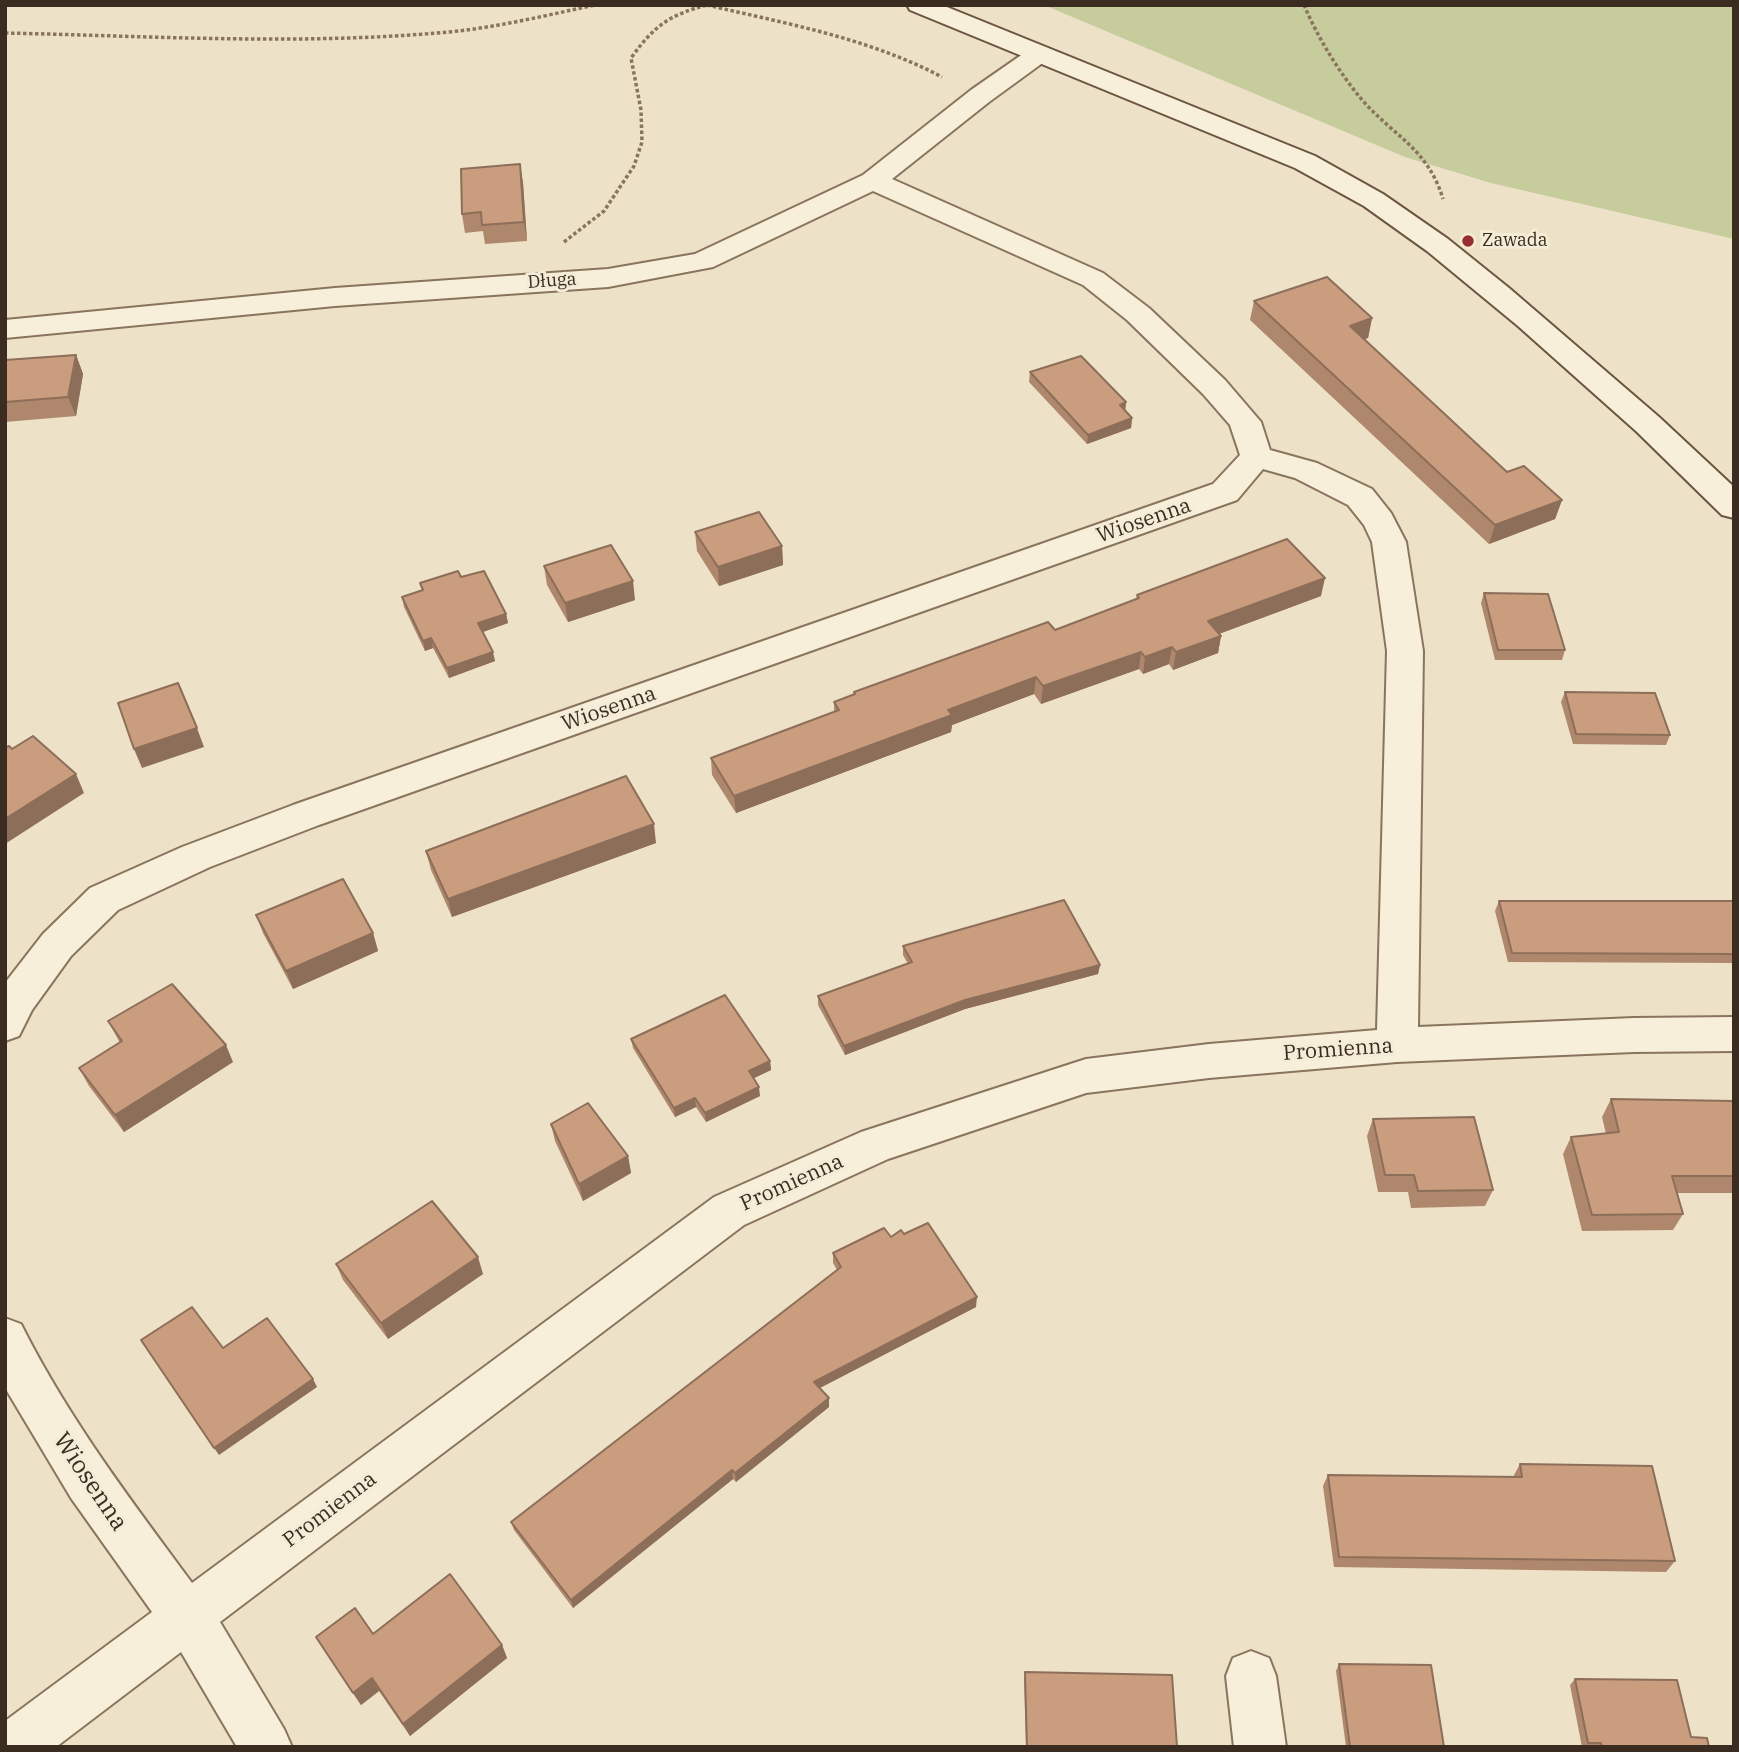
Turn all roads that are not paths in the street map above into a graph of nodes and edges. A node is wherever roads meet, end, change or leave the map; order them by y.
1 (919, 5) edge
2 (1039, 54) junction
3 (873, 181) junction
4 (5, 329) edge
5 (1256, 457) junction
6 (1734, 507) edge
7 (5, 1024) edge
8 (1734, 1034) edge
9 (1397, 1045) junction
10 (5, 1339) edge
11 (187, 1618) junction
12 (1251, 1676) dead end
13 (13, 1747) edge
14 (266, 1747) edge
15 (1260, 1747) edge

1 - 2 street
2 - 3 street, Długa
2 - 6 street
3 - 4 street, Długa
3 - 5 street
5 - 7 street, Wiosenna
5 - 9 street
8 - 9 street, Promienna
9 - 11 street, Promienna
10 - 11 street, Wiosenna
11 - 13 street, Promienna
11 - 14 street, Wiosenna
12 - 15 street

